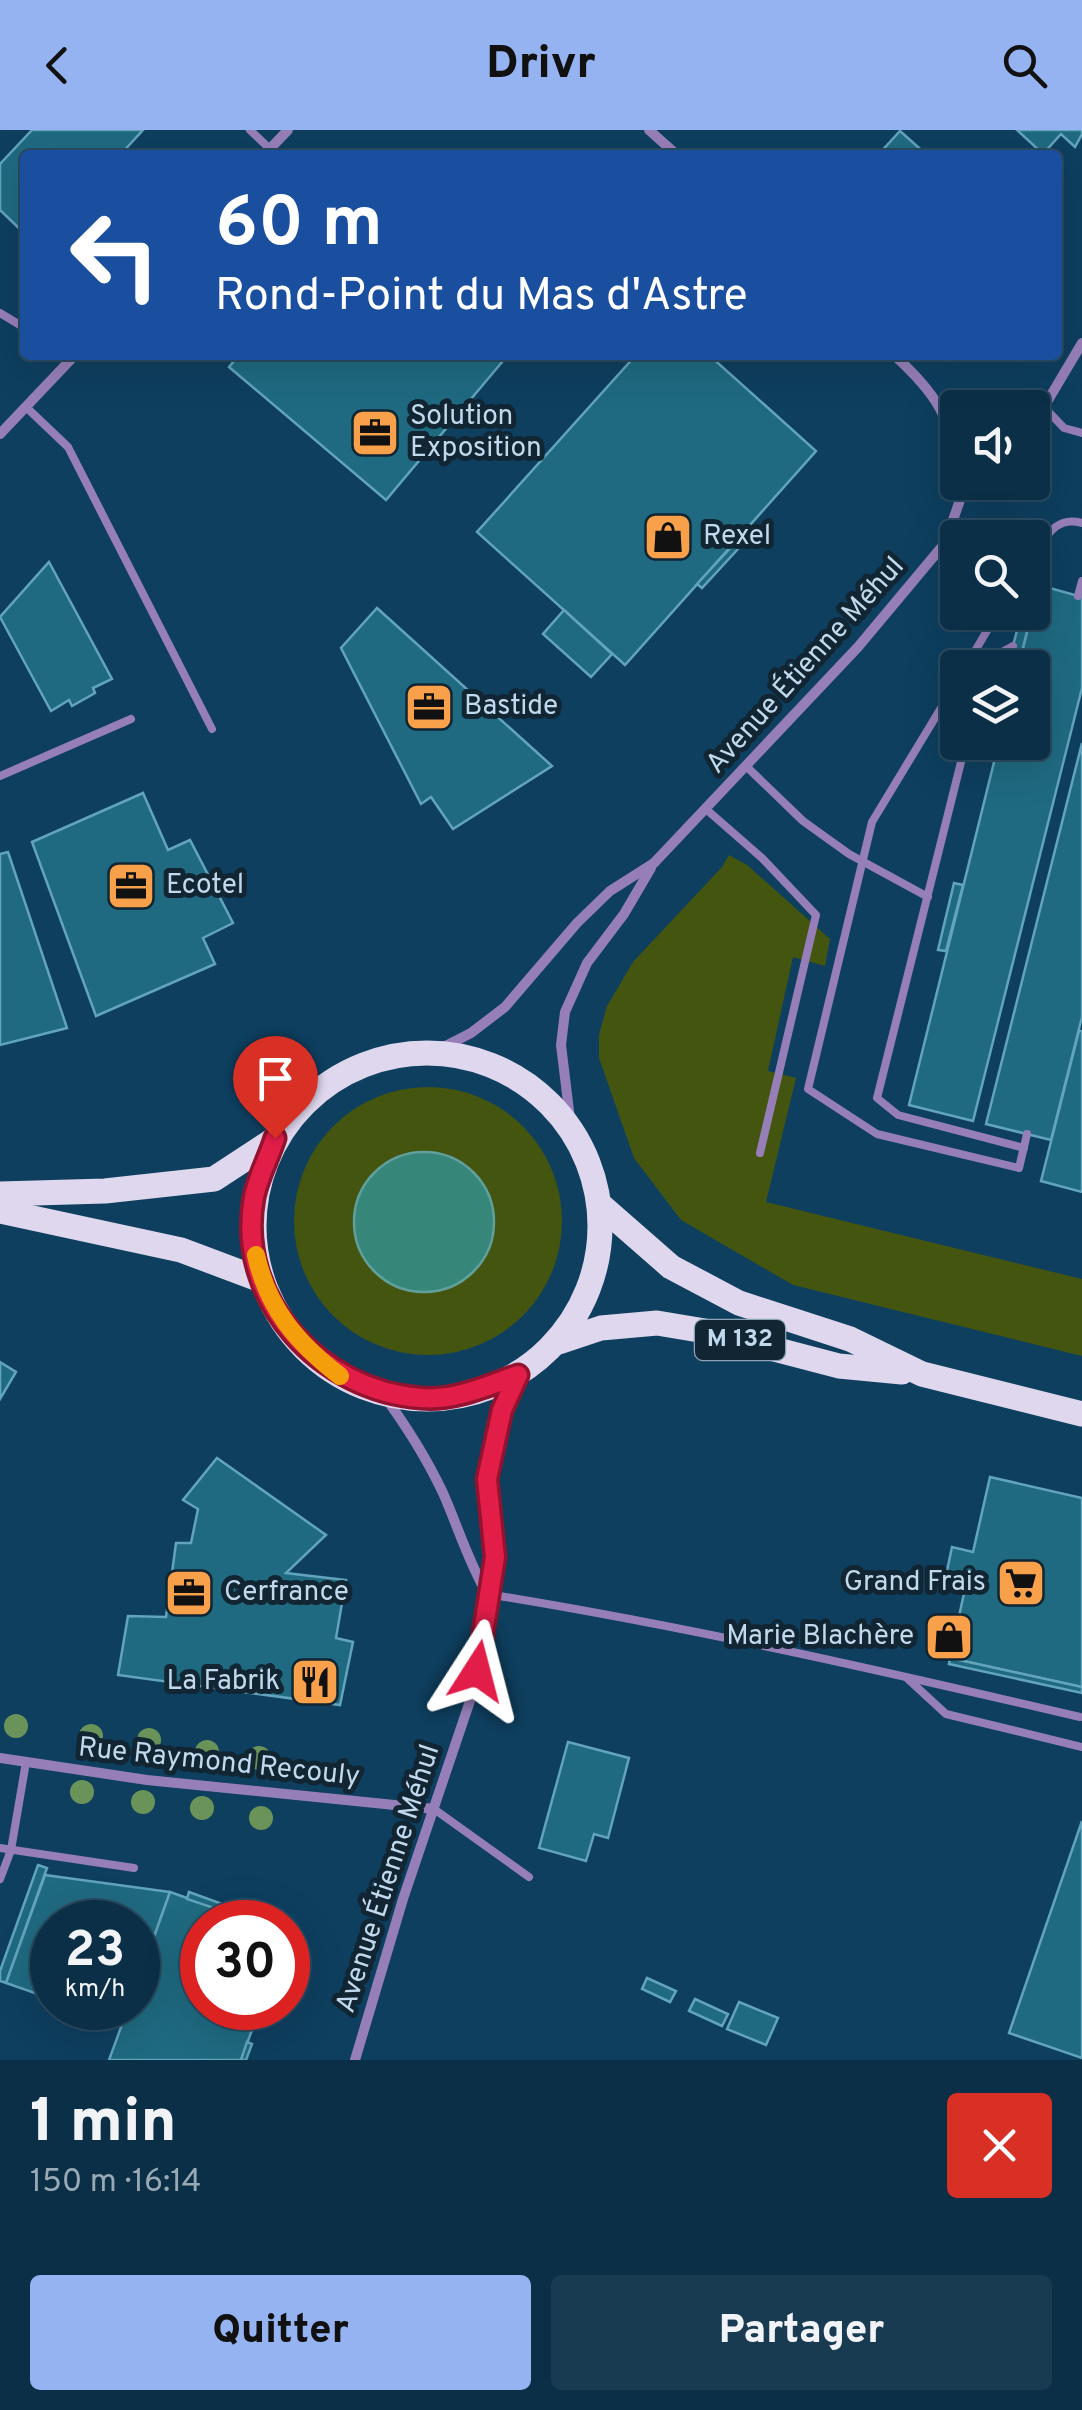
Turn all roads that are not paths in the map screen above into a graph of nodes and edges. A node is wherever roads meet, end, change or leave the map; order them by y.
1 (250, 130) edge
2 (288, 130) edge
3 (650, 130) edge
4 (265, 150) edge
5 (269, 150) edge
6 (672, 150) edge
7 (1082, 343) edge
8 (70, 360) edge
9 (900, 360) edge
10 (1050, 398) edge
11 (26, 407) junction
12 (940, 407) edge
13 (1050, 414) edge
14 (1082, 433) edge
15 (0, 434) edge
16 (960, 500) edge
17 (1082, 523) edge
18 (1050, 532) edge
19 (1082, 580) edge
20 (1078, 596) dead end
21 (1013, 646) dead end
22 (1006, 650) edge
23 (940, 710) edge
24 (130, 719) dead end
25 (212, 730) dead end
26 (962, 760) edge
27 (747, 767) junction
28 (0, 776) edge
29 (707, 810) junction
30 (654, 862) junction
31 (863, 863) junction
32 (928, 897) junction
33 (434, 1052) junction
34 (949, 1116) dead end
35 (572, 1127) junction
36 (946, 1128) junction
37 (1027, 1134) dead end
38 (275, 1138) junction
39 (1024, 1148) junction
40 (760, 1153) dead end
41 (0, 1194) edge
42 (599, 1204) junction
43 (0, 1211) edge
44 (262, 1280) junction
45 (559, 1342) junction
46 (922, 1374) junction
47 (518, 1375) junction
48 (382, 1392) junction
49 (1082, 1414) edge
50 (487, 1594) junction
51 (905, 1676) junction
52 (1080, 1716) edge
53 (1082, 1747) edge
54 (0, 1758) edge
55 (26, 1762) junction
56 (434, 1810) junction
57 (0, 1848) edge
58 (11, 1850) junction
59 (134, 1868) dead end
60 (529, 1877) dead end
61 (0, 1879) edge
62 (355, 2060) edge

1 - 4 lane
2 - 5 street
3 - 6 street
7 - 10 street
8 - 11 street
9 - 12 street
11 - 15 street
11 - 25 lane
13 - 14 lane
16 - 27 street, Avenue Étienne Méhul
17 - 18 lane
19 - 20 lane
21 - 22 lane
23 - 31 lane
24 - 28 lane
26 - 32 lane
27 - 29 street, Avenue Étienne Méhul
27 - 31 lane
29 - 30 street, Avenue Étienne Méhul
29 - 40 lane
30 - 33 street, Avenue Étienne Méhul
30 - 35 street, Avenue Étienne Méhul
31 - 32 lane
31 - 39 lane
32 - 36 lane
33 - 35 main road
33 - 38 main road
34 - 36 lane
35 - 42 main road
36 - 39 lane
37 - 39 lane
38 - 41 main road
38 - 44 main road
42 - 45 main road
42 - 46 main road, M 132
43 - 44 main road
44 - 48 main road
45 - 46 main road, M 132
45 - 47 main road
46 - 49 main road, M 132
47 - 48 main road
47 - 50 street, Avenue Étienne Méhul
48 - 50 street
50 - 51 lane
50 - 56 street, Avenue Étienne Méhul
51 - 52 lane
51 - 53 lane
54 - 55 street, Rue Raymond Recouly
55 - 56 street, Rue Raymond Recouly
55 - 58 lane
56 - 60 lane
56 - 62 street, Avenue Étienne Méhul
57 - 58 lane
58 - 59 lane
58 - 61 lane

